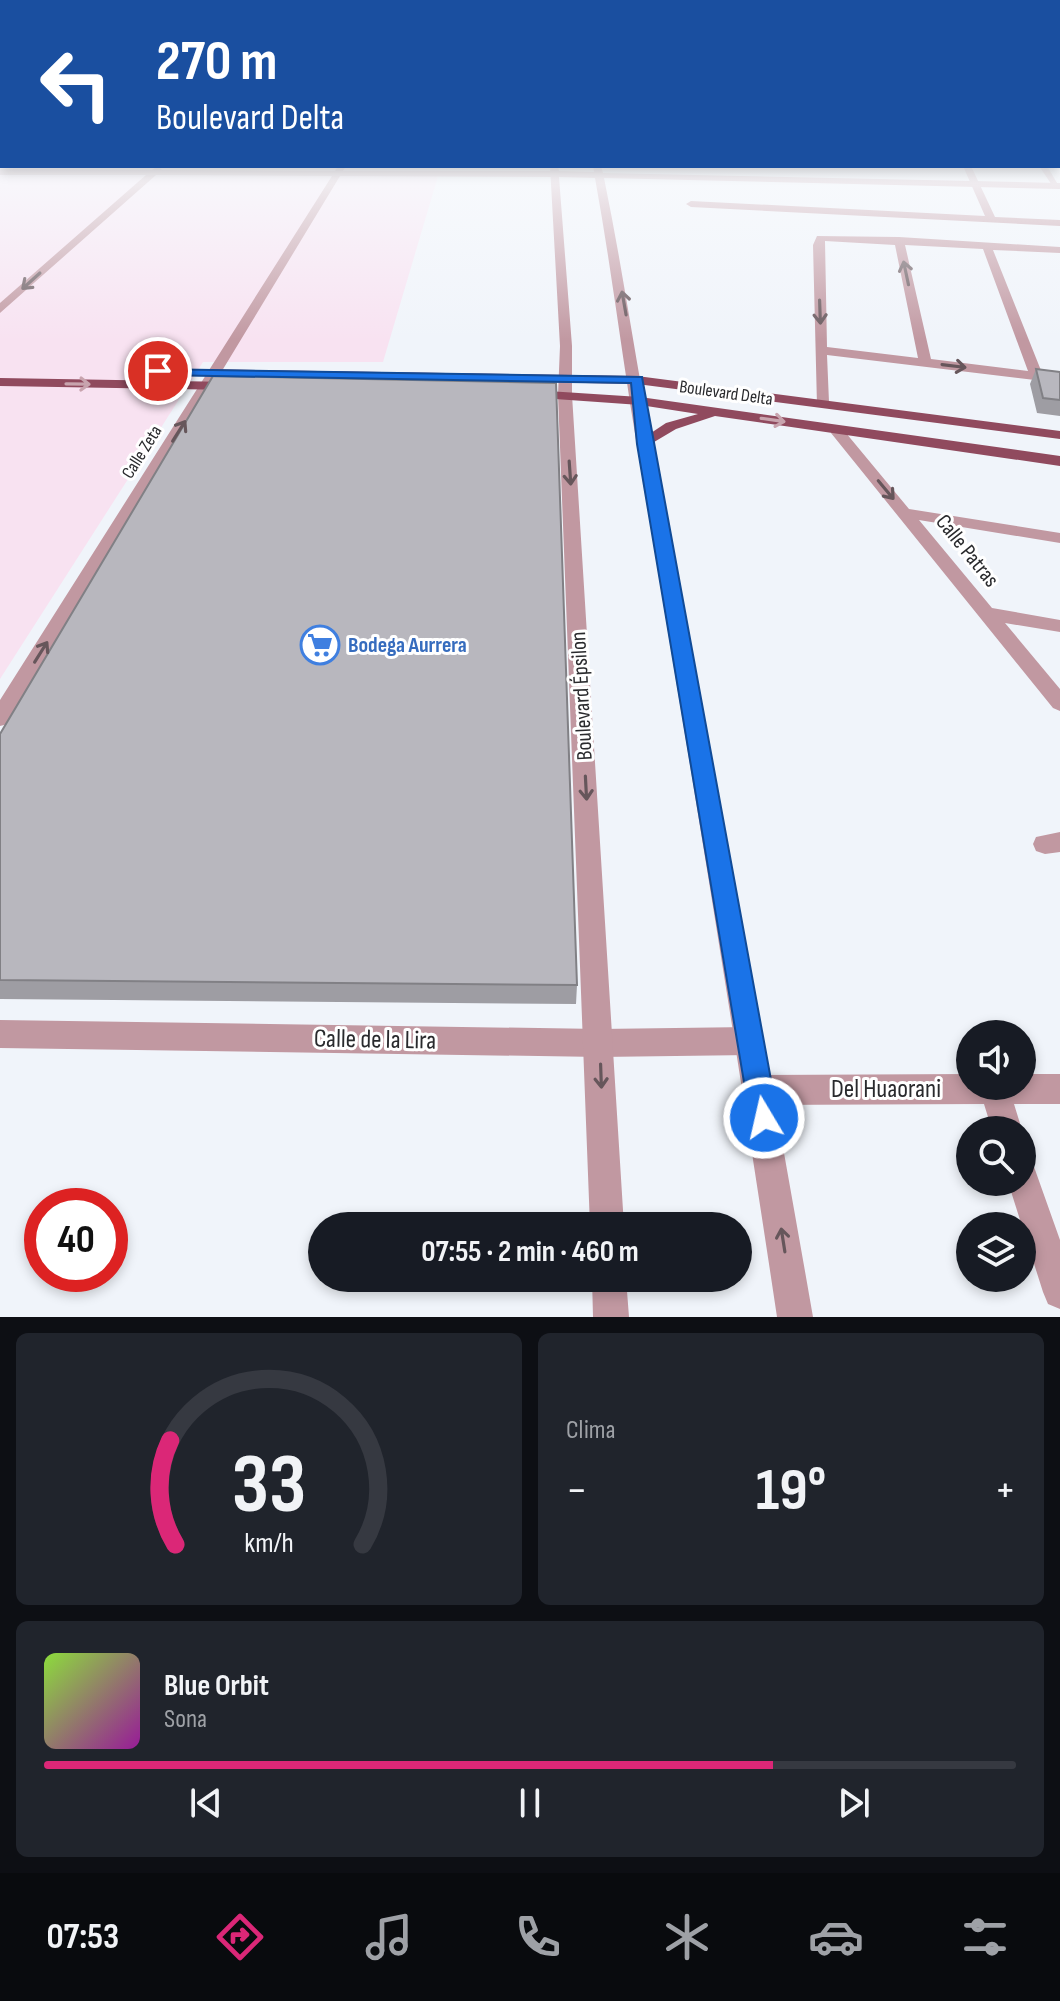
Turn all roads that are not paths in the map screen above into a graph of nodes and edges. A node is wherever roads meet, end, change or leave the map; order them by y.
1 (102, 218) edge
2 (310, 218) edge
3 (558, 218) edge
4 (606, 218) edge
5 (997, 218) edge
6 (1060, 223) edge
7 (899, 240) junction
8 (986, 244) junction
9 (1060, 250) edge
10 (0, 309) edge
11 (821, 350) junction
12 (925, 362) junction
13 (0, 370) edge
14 (1037, 376) junction
15 (212, 379) junction
16 (1060, 379) edge
17 (0, 382) edge
18 (565, 385) junction
19 (639, 390) junction
20 (421, 392) edge
21 (510, 394) edge
22 (822, 402) junction
23 (721, 413) junction
24 (836, 430) junction
25 (1060, 435) edge
26 (644, 444) junction
27 (1016, 454) junction
28 (1060, 455) edge
29 (1060, 461) edge
30 (906, 513) junction
31 (1060, 538) edge
32 (986, 613) junction
33 (1060, 626) edge
34 (1060, 703) edge
35 (0, 718) edge
36 (0, 1034) edge
37 (750, 1041) junction
38 (600, 1043) junction
39 (956, 1089) edge
40 (1036, 1089) edge
41 (1060, 1089) edge
42 (759, 1090) junction
43 (1029, 1196) edge
44 (606, 1212) edge
45 (610, 1292) edge
46 (1060, 1292) edge
47 (611, 1317) edge
48 (795, 1317) edge

1 -> 10 street
2 - 15 street, Calle Zeta
3 - 18 street, Boulevard Épsilon
19 -> 4 street
5 - 6 street
7 - 8 street
7 -> 11 street
12 -> 7 street
8 - 9 street
8 - 14 street
11 - 12 street
11 - 22 street
12 -> 14 street
13 - 15 main road, Boulevard Delta
14 - 16 street
17 -> 15 main road, Boulevard Delta
15 - 18 main road, Boulevard Delta
15 - 20 main road, Boulevard Delta
35 -> 15 street, Calle Zeta
18 - 19 main road, Boulevard Delta
18 - 19 main road, Boulevard Delta
18 - 21 main road, Boulevard Delta
18 -> 38 street, Boulevard Épsilon
19 - 22 main road, Boulevard Delta
19 - 23 main road, Boulevard Delta
19 - 26 street
22 - 25 main road, Boulevard Delta
23 -> 24 main road, Boulevard Delta
23 - 26 main road
24 - 27 main road, Boulevard Delta
24 -> 30 street, Calle Patras
26 - 37 street
27 - 28 main road
27 - 29 main road, Boulevard Delta
30 - 31 street
30 - 32 street, Calle Patras
32 - 33 street
32 - 34 street, Calle Patras
36 - 38 street, Calle de la Lira
37 - 38 street, Calle de la Lira
37 - 42 street
38 -> 44 street, Boulevard Épsilon
39 - 42 street, Del Huaorani
40 - 41 street, Del Huaorani
48 -> 42 street
43 - 46 street
45 - 47 street

